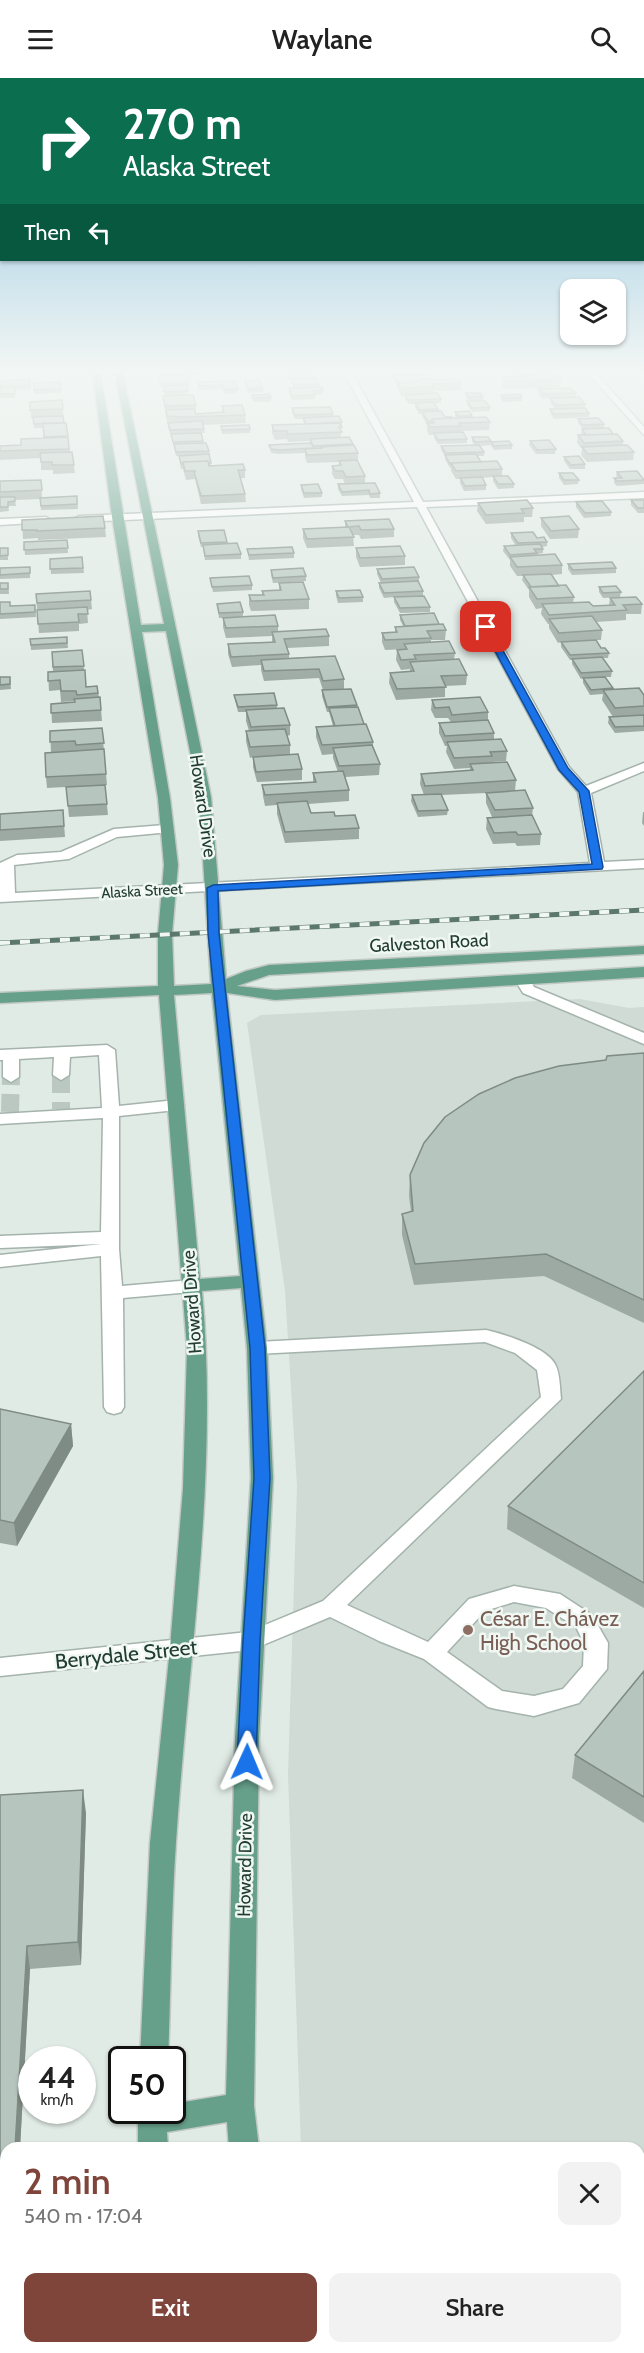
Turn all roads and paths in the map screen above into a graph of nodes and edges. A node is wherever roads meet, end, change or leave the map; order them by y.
1 (122, 475) edge
2 (128, 475) edge
3 (403, 475) edge
4 (644, 495) edge
5 (419, 505) junction
6 (147, 516) junction
7 (117, 517) junction
8 (0, 522) edge
9 (170, 627) junction
10 (136, 629) junction
11 (644, 768) edge
12 (584, 791) junction
13 (165, 829) junction
14 (644, 864) edge
15 (598, 867) junction
16 (213, 888) junction
17 (168, 890) junction
18 (4, 898) edge
19 (644, 950) edge
20 (644, 972) edge
21 (524, 980) junction
22 (220, 988) junction
23 (166, 990) junction
24 (0, 998) edge
25 (644, 1039) edge
26 (62, 1052) junction
27 (5, 1055) edge
28 (61, 1074) tunnel mouth
29 (11, 1077) tunnel mouth
30 (176, 1106) junction
31 (111, 1112) junction
32 (7, 1117) edge
33 (0, 1242) edge
34 (111, 1243) junction
35 (0, 1261) edge
36 (250, 1281) junction
37 (192, 1286) junction
38 (113, 1293) junction
39 (257, 1348) junction
40 (114, 1407) dead end
41 (331, 1607) junction
42 (251, 1641) junction
43 (182, 1648) junction
44 (432, 1653) junction
45 (0, 1667) edge
46 (155, 2046) edge
47 (240, 2106) junction
48 (152, 2127) edge
49 (243, 2142) edge

1 - 7 main road, Howard Drive
2 - 6 main road, Howard Drive
3 - 5 street
4 - 5 street
5 - 6 street
5 - 12 street
6 - 7 street
6 - 9 main road, Howard Drive
7 - 8 street
7 - 10 main road, Howard Drive
9 - 10 main road
9 - 16 main road, Howard Drive
10 - 13 main road, Howard Drive
11 - 12 street
12 - 15 street
13 - 17 main road, Howard Drive
13 - 18 street
14 - 15 street, Alaska Street
15 - 16 street, Alaska Street
16 - 17 street, Alaska Street
16 - 22 main road, Howard Drive
17 - 18 street, Alaska Street
17 - 23 main road, Howard Drive
19 - 22 main road, Galveston Road
20 - 21 main road, Galveston Road
21 - 22 main road, Galveston Road
21 - 25 street
22 - 23 main road, Galveston Road
22 - 36 main road, Howard Drive
23 - 24 main road, Galveston Road
23 - 30 main road, Howard Drive
26 - 27 street
26 - 28 street
26 - 31 street
27 - 29 street
30 - 31 street
30 - 37 main road, Howard Drive
31 - 32 street
31 - 34 street
33 - 34 street
34 - 35 street
34 - 38 street
36 - 37 main road
36 - 39 main road, Howard Drive
37 - 38 street
37 - 43 main road, Howard Drive
38 - 40 street
39 - 41 street
39 - 42 main road, Howard Drive
41 - 42 street, Berrydale Street
41 - 44 street
42 - 43 street, Berrydale Street
42 - 47 main road, Howard Drive
43 - 45 street, Berrydale Street
43 - 46 main road, Howard Drive
44 - 44 street
47 - 48 main road
47 - 49 main road, Howard Drive

